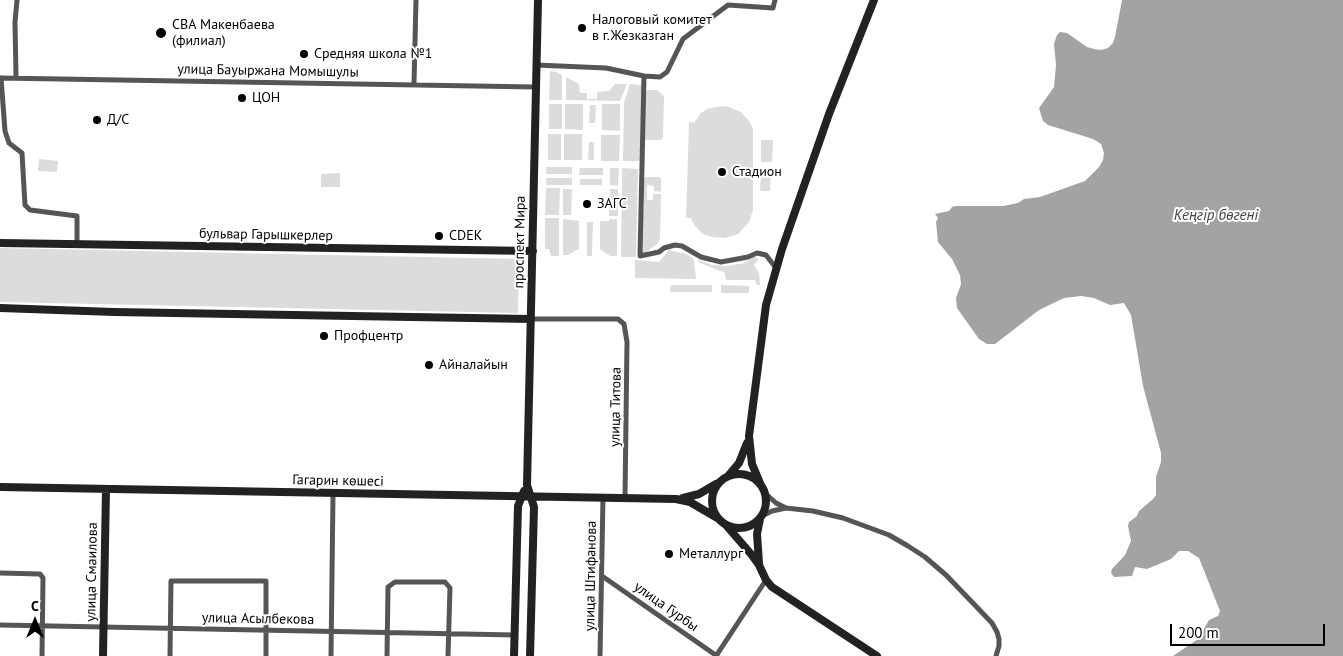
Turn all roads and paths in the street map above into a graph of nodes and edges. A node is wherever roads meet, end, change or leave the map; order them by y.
1 (17, 0) edge
2 (416, 0) edge
3 (538, 0) edge
4 (775, 0) edge
5 (874, 0) edge
6 (536, 65) junction
7 (644, 76) junction
8 (16, 77) junction
9 (1, 78) edge
10 (414, 84) junction
11 (535, 87) junction
12 (0, 243) edge
13 (77, 245) junction
14 (533, 251) junction
15 (776, 268) junction
16 (0, 308) edge
17 (531, 319) junction
18 (749, 436) junction
19 (728, 476) junction
20 (720, 482) junction
21 (760, 483) junction
22 (0, 487) edge
23 (106, 489) junction
24 (333, 494) junction
25 (766, 494) junction
26 (526, 495) junction
27 (603, 497) junction
28 (625, 498) junction
29 (676, 499) junction
30 (786, 508) junction
31 (761, 517) junction
32 (719, 519) junction
33 (725, 524) junction
34 (759, 565) junction
35 (0, 573) edge
36 (602, 576) junction
37 (766, 580) junction
38 (0, 625) edge
39 (42, 625) junction
40 (104, 626) junction
41 (170, 628) junction
42 (266, 630) junction
43 (331, 631) junction
44 (387, 632) junction
45 (449, 633) junction
46 (515, 635) junction
47 (42, 656) edge
48 (103, 656) edge
49 (170, 656) edge
50 (266, 656) edge
51 (331, 656) edge
52 (386, 656) edge
53 (448, 656) edge
54 (514, 656) edge
55 (530, 656) edge
56 (600, 656) edge
57 (716, 656) edge
58 (877, 656) edge
59 (996, 656) edge

1 - 8 street
2 - 10 street
3 - 6 street, проспект Мира
4 - 7 street
5 - 15 street
6 - 7 street
6 - 11 street, проспект Мира
7 - 15 street
8 - 9 street, улица Бауыржана Момышулы
8 - 10 street, улица Бауыржана Момышулы
9 - 13 street
10 - 11 street, улица Бауыржана Момышулы
11 - 14 street, проспект Мира
12 - 13 street, бульвар Гарышкерлер
13 - 14 street, бульвар Гарышкерлер
14 - 17 street, проспект Мира
15 - 18 street
16 - 17 street
17 - 26 street, проспект Мира
17 - 28 street, улица Титова
18 - 19 street
18 - 21 street
19 - 20 street
19 - 21 street
20 - 29 street
20 - 32 street
21 - 25 street
22 - 23 street, Гагарин көшесі
23 - 24 street, Гагарин көшесі
23 - 40 street, улица Смаилова
24 - 26 street, Гагарин көшесі
24 - 43 street
25 - 30 street
25 - 31 street
26 - 27 street, Гагарин көшесі
26 - 46 street, проспект Мира
26 - 55 street, проспект Мира
27 - 28 street, Гагарин көшесі
27 - 36 street, улица Штифанова
28 - 29 street, Гагарин көшесі
29 - 32 street
30 - 31 street
30 - 59 street
31 - 33 street
31 - 34 street
32 - 33 street
33 - 34 street
34 - 37 street
35 - 39 street
36 - 56 street, улица Штифанова
36 - 57 street, улица Гурбы
37 - 57 street
37 - 58 street
38 - 39 street, улица Асылбекова
39 - 40 street, улица Асылбекова
39 - 47 street
40 - 41 street, улица Асылбекова
40 - 48 street, улица Смаилова
41 - 42 street, улица Асылбекова
41 - 42 street
41 - 49 street
42 - 43 street, улица Асылбекова
42 - 50 street
43 - 44 street, улица Асылбекова
43 - 51 street
44 - 45 street, улица Асылбекова
44 - 45 street
44 - 52 street
45 - 46 street, улица Асылбекова
45 - 53 street
46 - 54 street, проспект Мира

